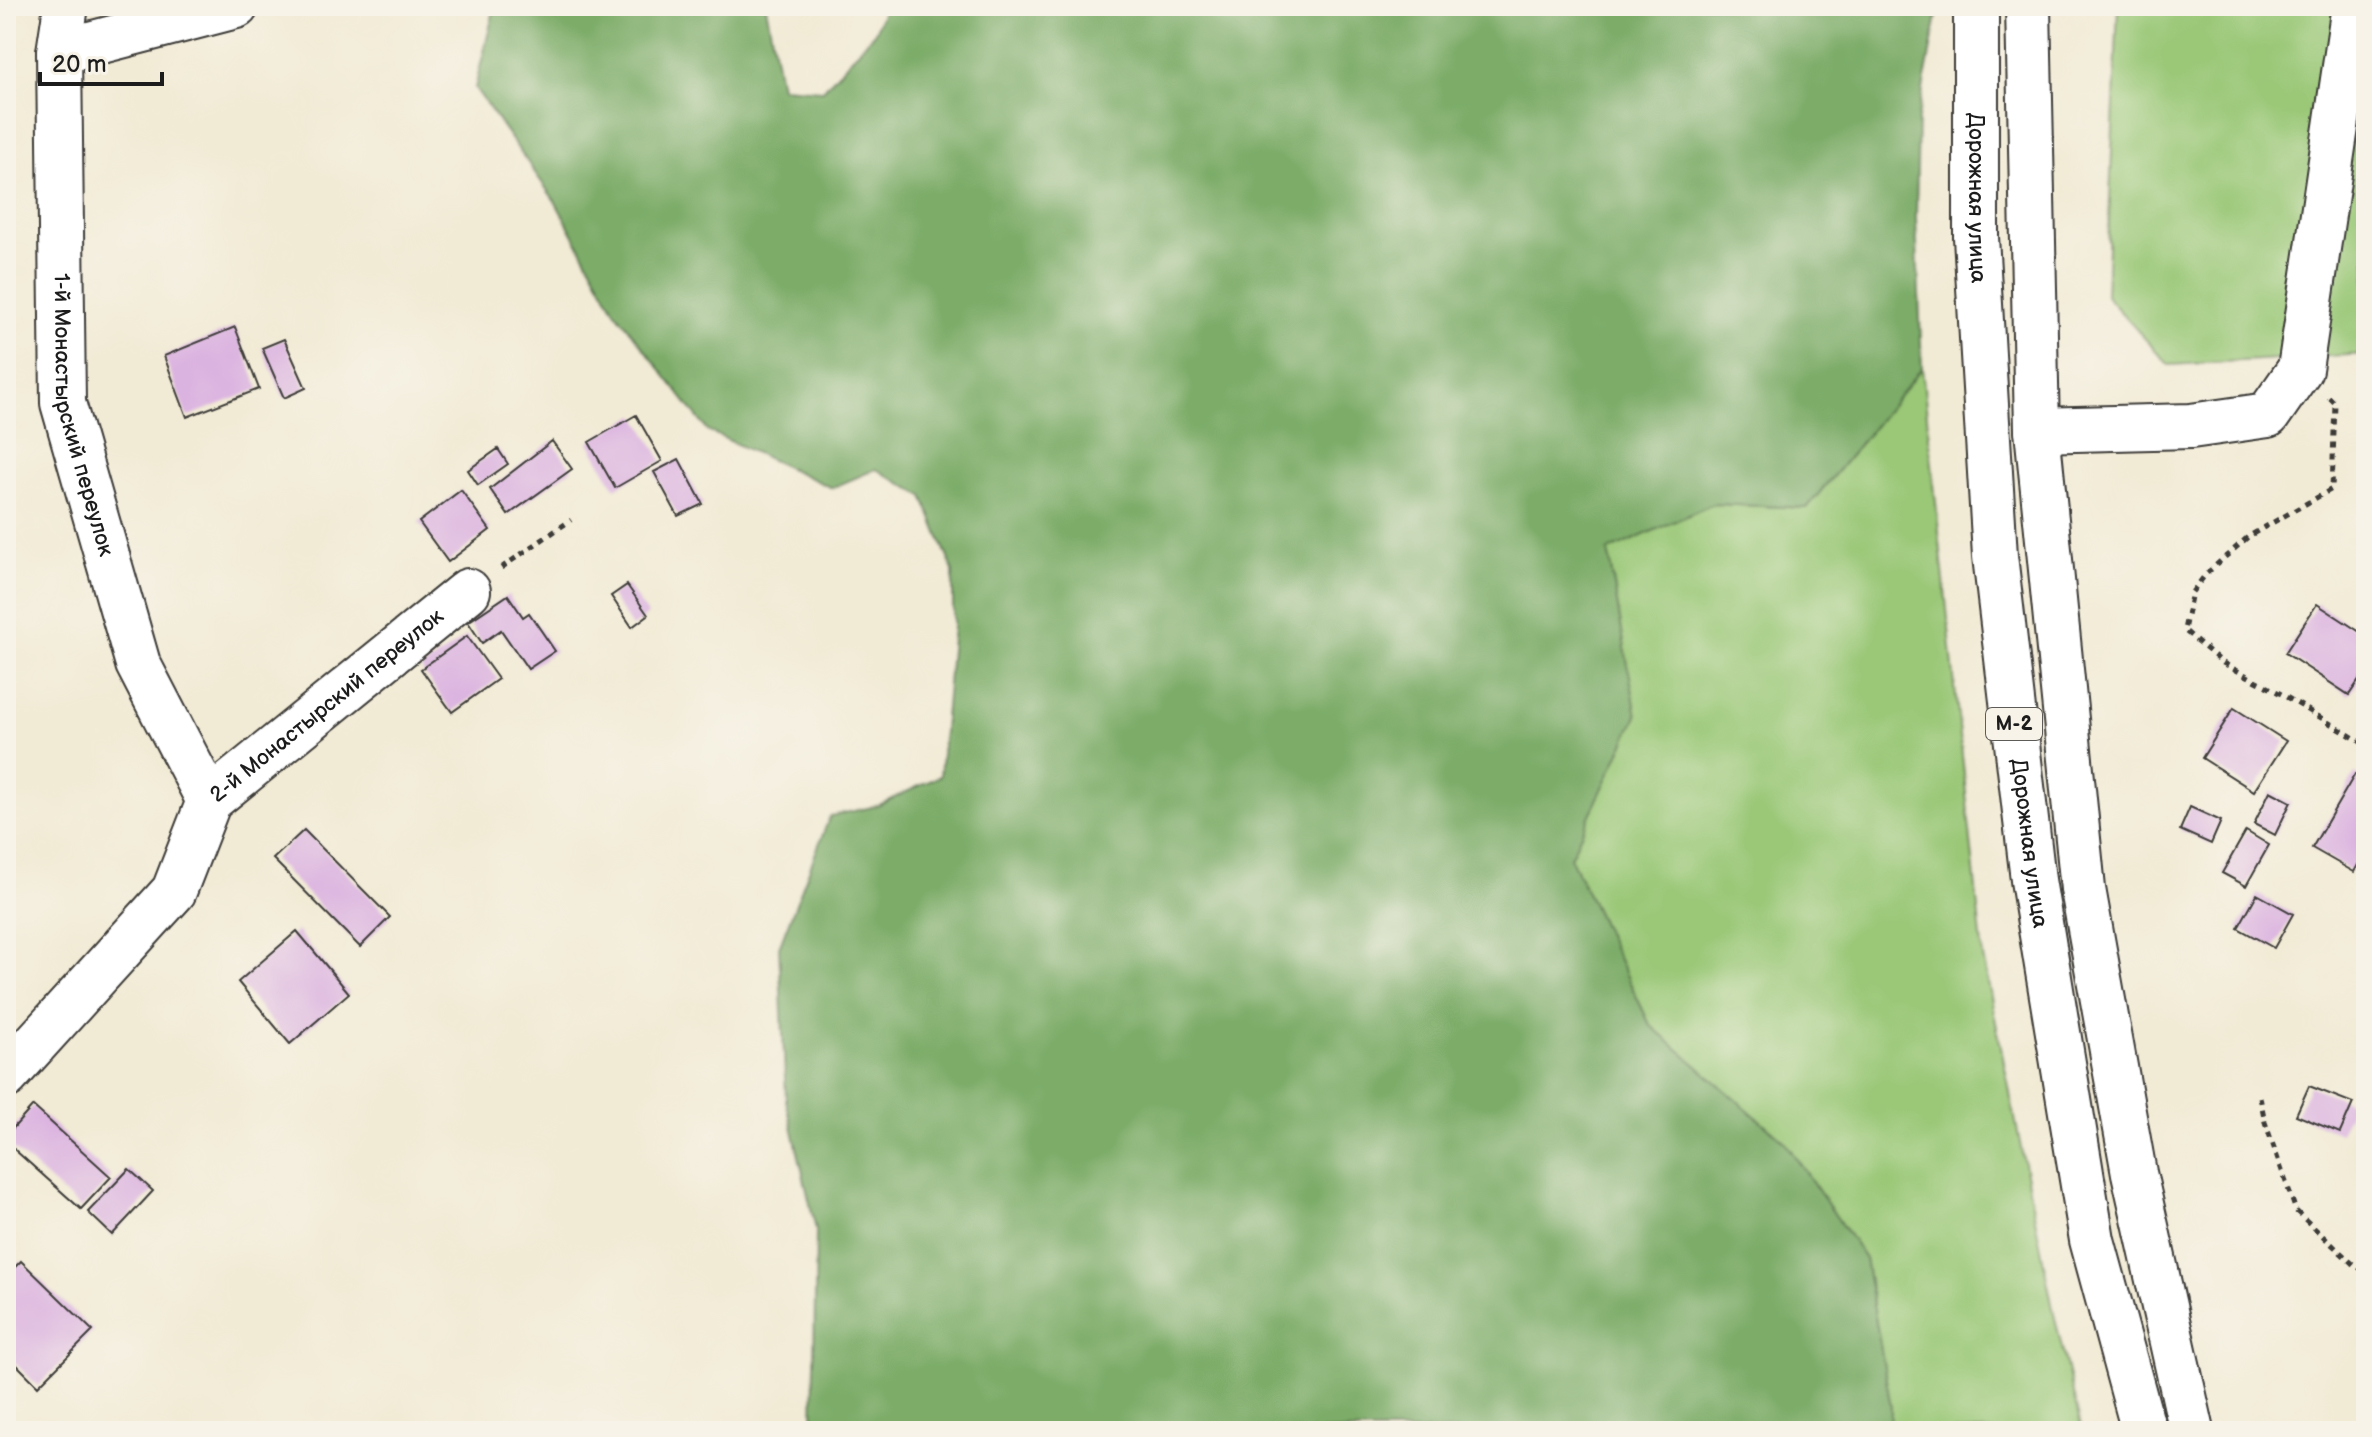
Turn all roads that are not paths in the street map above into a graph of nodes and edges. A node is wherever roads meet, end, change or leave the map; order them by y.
1 (66, 6) edge
2 (236, 6) edge
3 (1976, 6) edge
4 (2028, 6) edge
5 (2354, 6) edge
6 (59, 52) junction
7 (2037, 430) junction
8 (468, 591) road end
9 (209, 801) junction
10 (6, 1076) edge
11 (2144, 1431) edge
12 (2192, 1431) edge

1 - 6 main road, 1-й Монастырский переулок
2 - 6 main road
3 - 11 main road, Дорожная улица / М-2
4 - 7 main road, М-2
5 - 7 main road
6 - 9 main road, 1-й Монастырский переулок
7 - 12 main road, М-2
8 - 9 main road, 2-й Монастырский переулок
9 - 10 main road, 2-й Монастырский переулок

